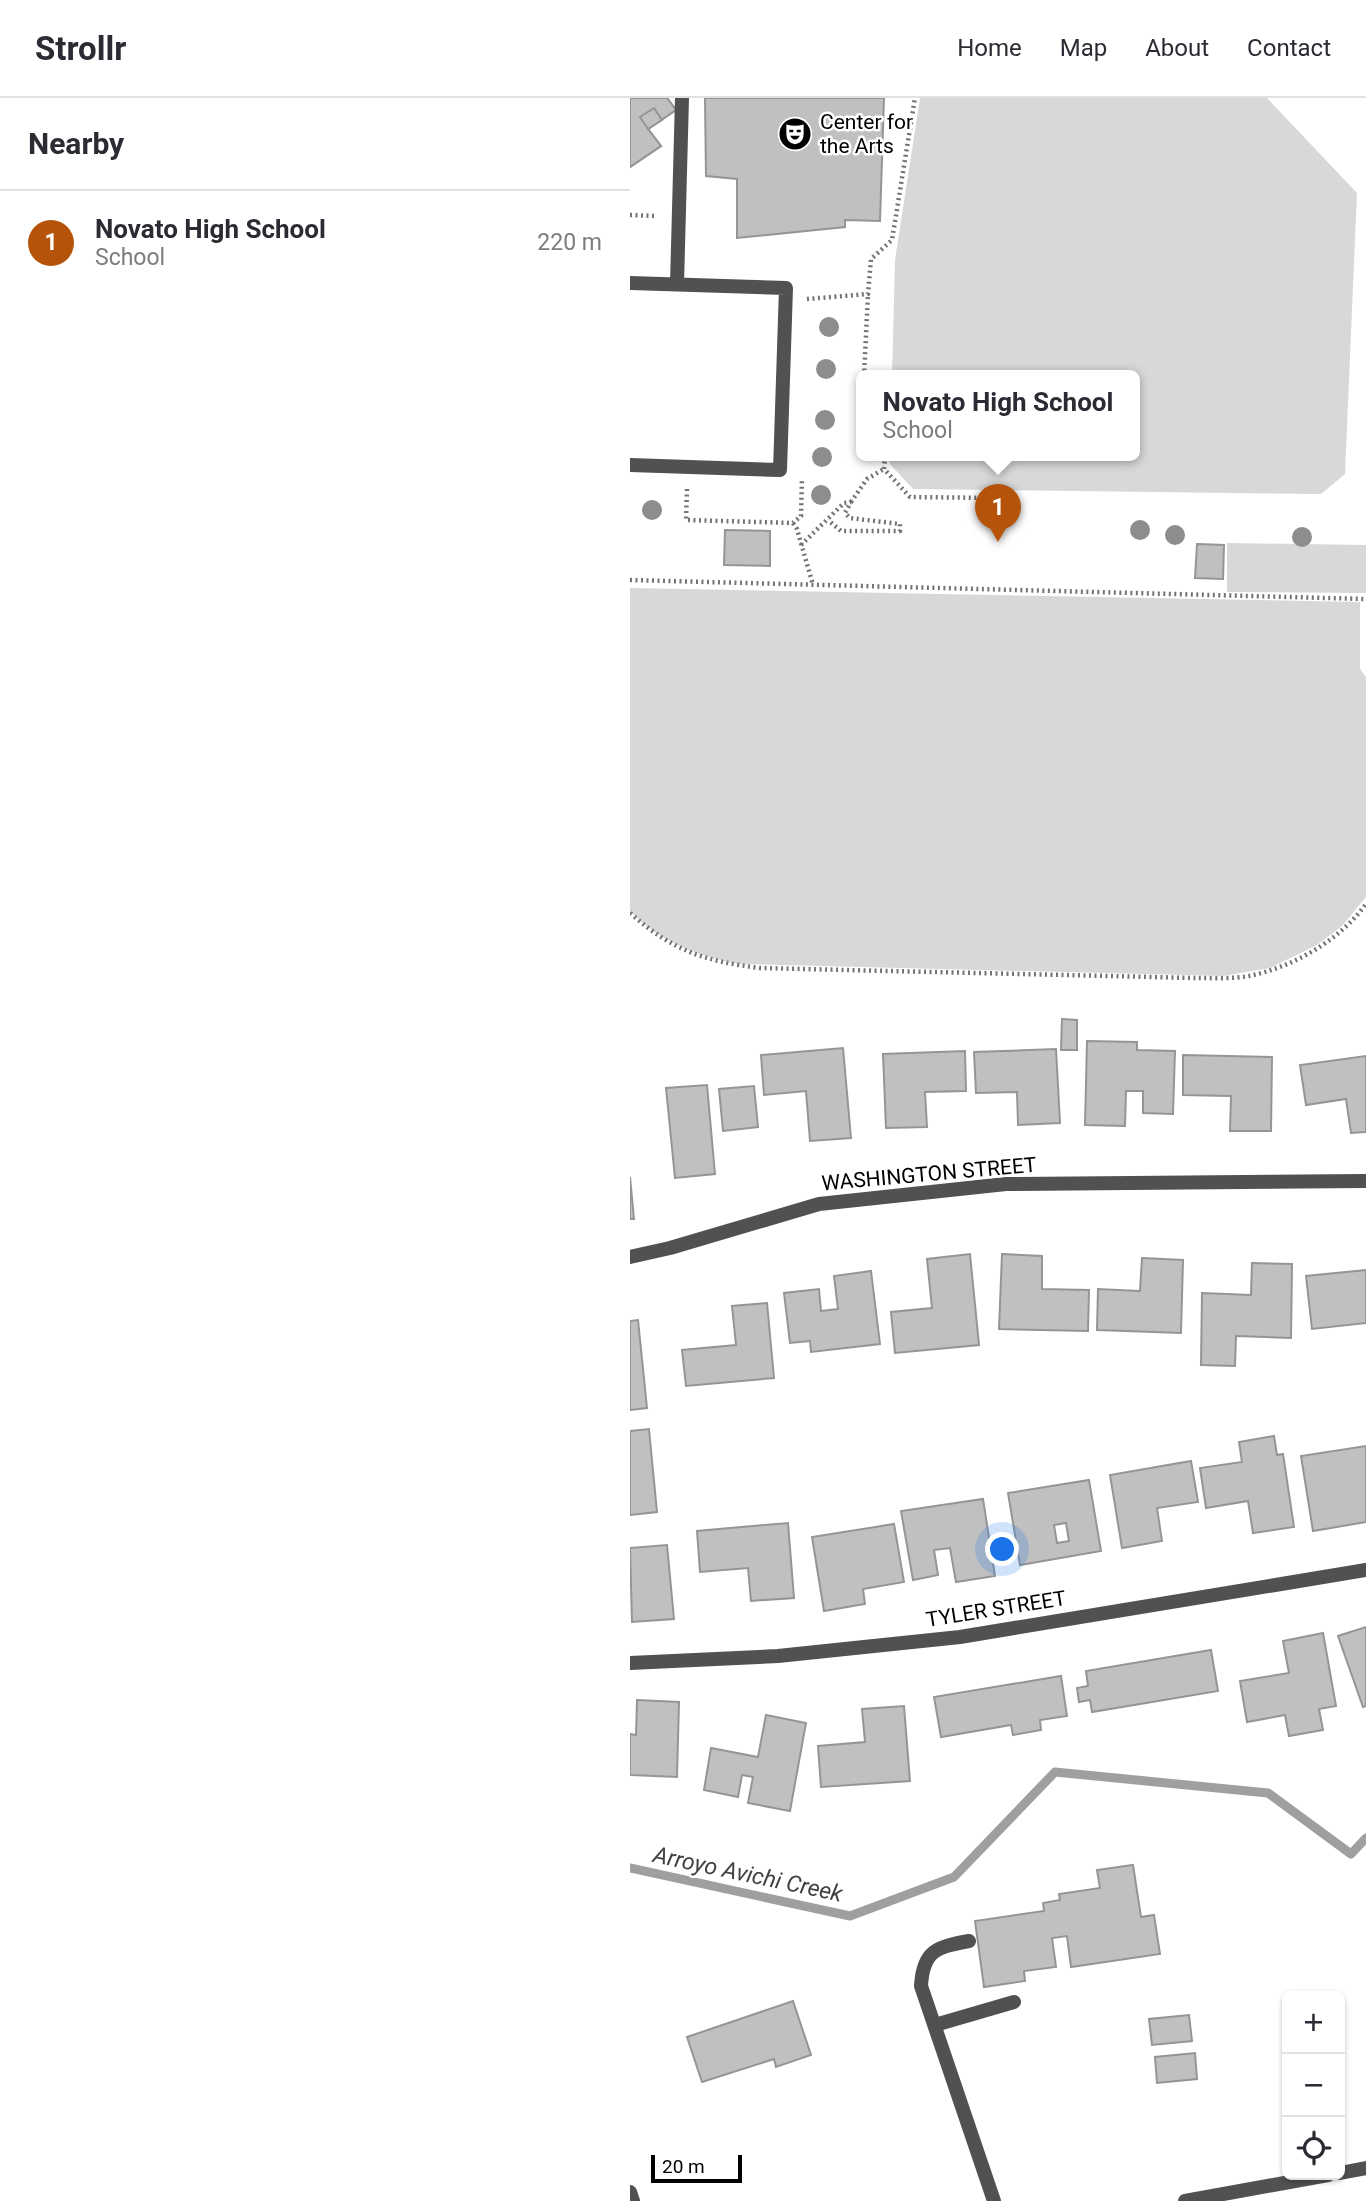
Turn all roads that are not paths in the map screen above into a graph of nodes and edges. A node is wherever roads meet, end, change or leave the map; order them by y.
1 (682, 98) edge
2 (630, 283) edge
3 (677, 285) junction
4 (630, 465) edge
5 (1366, 1181) edge
6 (630, 1257) edge
7 (1366, 1570) edge
8 (630, 1663) edge
9 (969, 1941) dead end
10 (1014, 2001) dead end
11 (935, 2025) junction
12 (1345, 2172) edge
13 (1364, 2172) edge
14 (1300, 2180) edge
15 (630, 2192) edge
16 (633, 2201) edge
17 (994, 2201) edge
18 (1185, 2201) edge

1 - 3 street
2 - 3 street
3 - 4 street
5 - 6 street, WASHINGTON STREET
7 - 8 street, TYLER STREET
9 - 11 street
10 - 11 street
11 - 17 street
12 - 13 street
14 - 18 street
15 - 16 street

